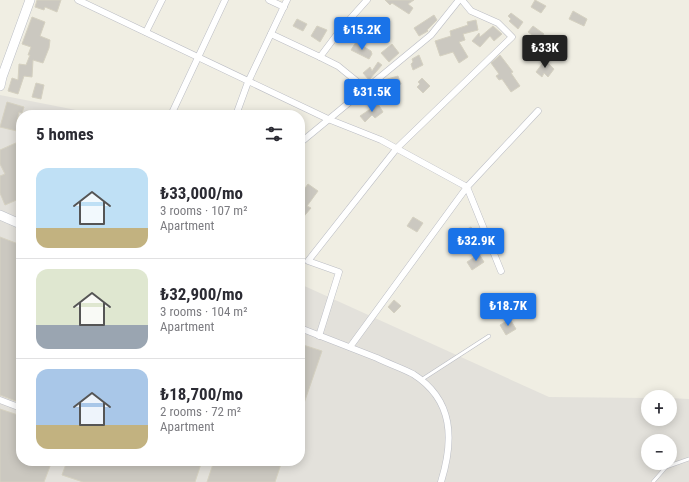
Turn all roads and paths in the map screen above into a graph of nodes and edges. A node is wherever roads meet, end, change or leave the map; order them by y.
1 (30, 0) edge
2 (78, 0) edge
3 (162, 0) edge
4 (225, 0) edge
5 (269, 0) edge
6 (287, 0) edge
7 (367, 0) edge
8 (459, 0) edge
9 (462, 0) edge
10 (284, 7) junction
11 (146, 32) junction
12 (271, 34) junction
13 (198, 56) junction
14 (320, 57) junction
15 (1, 78) edge
16 (248, 82) junction
17 (0, 86) edge
18 (365, 88) junction
19 (174, 110) edge
20 (238, 110) edge
21 (538, 111) dead end
22 (328, 119) junction
23 (305, 139) edge
24 (397, 148) junction
25 (467, 187) junction
26 (0, 215) edge
27 (0, 218) edge
28 (16, 223) edge
29 (16, 223) edge
30 (501, 271) dead end
31 (305, 330) edge
32 (319, 336) junction
33 (489, 336) dead end
34 (350, 347) junction
35 (421, 380) junction
36 (0, 400) edge
37 (16, 406) edge
38 (689, 459) edge
39 (441, 482) edge
40 (653, 482) edge

1 - 15 street
2 - 11 street
3 - 11 street
4 - 13 street
5 - 10 street
6 - 10 street
7 - 14 street
8 - 18 street
9 - 24 street
10 - 12 street
11 - 13 street
12 - 14 street
12 - 16 street
13 - 16 street
13 - 19 street
14 - 18 street
15 - 17 street
16 - 20 street
16 - 22 street
18 - 22 street
21 - 25 street
22 - 23 street
22 - 24 street
24 - 25 street
24 - 32 street
25 - 30 street
25 - 34 street
26 - 28 street
27 - 29 street
31 - 32 street
32 - 34 street
33 - 35 lane
34 - 35 street
35 - 39 street
36 - 37 street
38 - 40 lane

